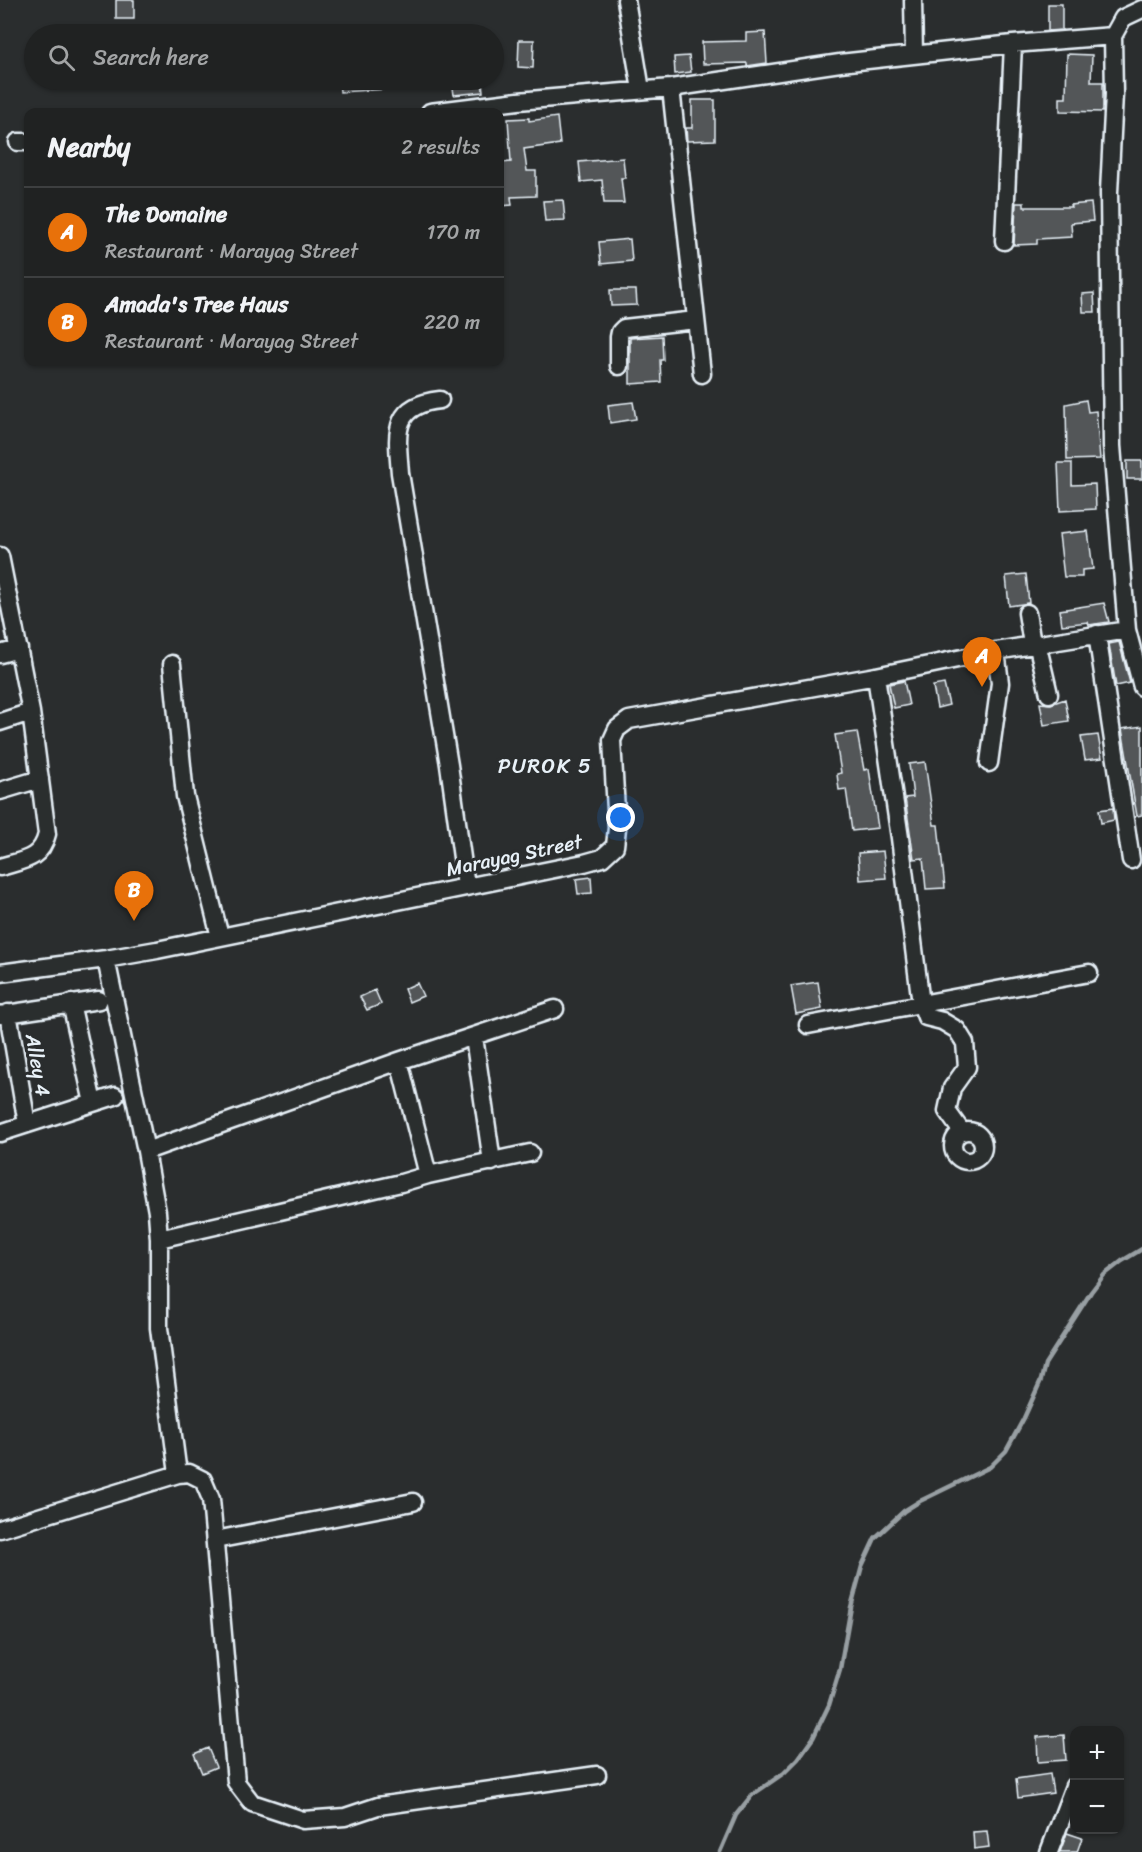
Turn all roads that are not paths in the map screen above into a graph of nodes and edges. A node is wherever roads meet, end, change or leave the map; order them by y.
1 (626, 0) edge
2 (913, 0) edge
3 (1142, 9) edge
4 (1113, 36) junction
5 (1013, 44) junction
6 (914, 55) junction
7 (671, 88) junction
8 (641, 90) junction
9 (462, 108) edge
10 (1004, 241) dead end
11 (696, 320) junction
12 (619, 366) dead end
13 (702, 374) dead end
14 (440, 400) dead end
15 (0, 556) edge
16 (2, 574) edge
17 (1027, 613) dead end
18 (1127, 630) junction
19 (1097, 634) junction
20 (1035, 644) junction
21 (19, 649) junction
22 (996, 651) junction
23 (0, 654) edge
24 (172, 664) dead end
25 (876, 676) junction
26 (1142, 687) edge
27 (1049, 694) dead end
28 (30, 712) junction
29 (0, 722) edge
30 (989, 763) dead end
31 (40, 778) junction
32 (0, 791) edge
33 (1131, 860) dead end
34 (0, 867) edge
35 (466, 886) junction
36 (220, 937) junction
37 (106, 959) junction
38 (0, 973) edge
39 (1089, 973) dead end
40 (99, 1000) dead end
41 (71, 1003) junction
42 (921, 1004) junction
43 (555, 1009) dead end
44 (4, 1014) edge
45 (808, 1025) dead end
46 (474, 1037) junction
47 (399, 1061) junction
48 (115, 1096) dead end
49 (93, 1103) junction
50 (27, 1124) junction
51 (962, 1132) dead end
52 (0, 1133) edge
53 (146, 1151) junction
54 (530, 1153) dead end
55 (492, 1162) junction
56 (428, 1174) junction
57 (159, 1239) junction
58 (178, 1474) junction
59 (413, 1502) dead end
60 (0, 1529) edge
61 (215, 1540) junction
62 (597, 1774) dead end
63 (1070, 1797) edge
64 (1049, 1852) edge

1 - 8 street
2 - 6 street
3 - 4 street
4 - 5 street
4 - 18 street
5 - 6 street
5 - 10 street
6 - 7 street
7 - 8 street
7 - 11 street
8 - 9 street
11 - 12 street
11 - 13 street
14 - 35 street
15 - 16 street
16 - 21 street
17 - 20 street
18 - 19 street, Marayag Street
18 - 26 street
19 - 20 street, Marayag Street
19 - 33 street
20 - 22 street, Marayag Street
20 - 27 street
21 - 23 street
21 - 28 street
22 - 25 street, Marayag Street
22 - 30 street
24 - 36 street
25 - 35 street, Marayag Street
25 - 42 street
28 - 29 street
28 - 31 street
31 - 32 street
31 - 34 street
35 - 36 street, Marayag Street
36 - 37 street, Marayag Street
37 - 38 street, Marayag Street
37 - 53 street
39 - 42 street
40 - 41 street
41 - 44 street
41 - 49 street
42 - 45 street
42 - 51 street
43 - 46 street
44 - 50 street, Alley 4
46 - 47 street
46 - 55 street
47 - 53 street
47 - 56 street
48 - 49 street
49 - 50 street
50 - 52 street
53 - 57 street
54 - 55 street
55 - 56 street
56 - 57 street
57 - 58 street
58 - 60 street
58 - 61 street
59 - 61 street
61 - 62 street
63 - 64 street

